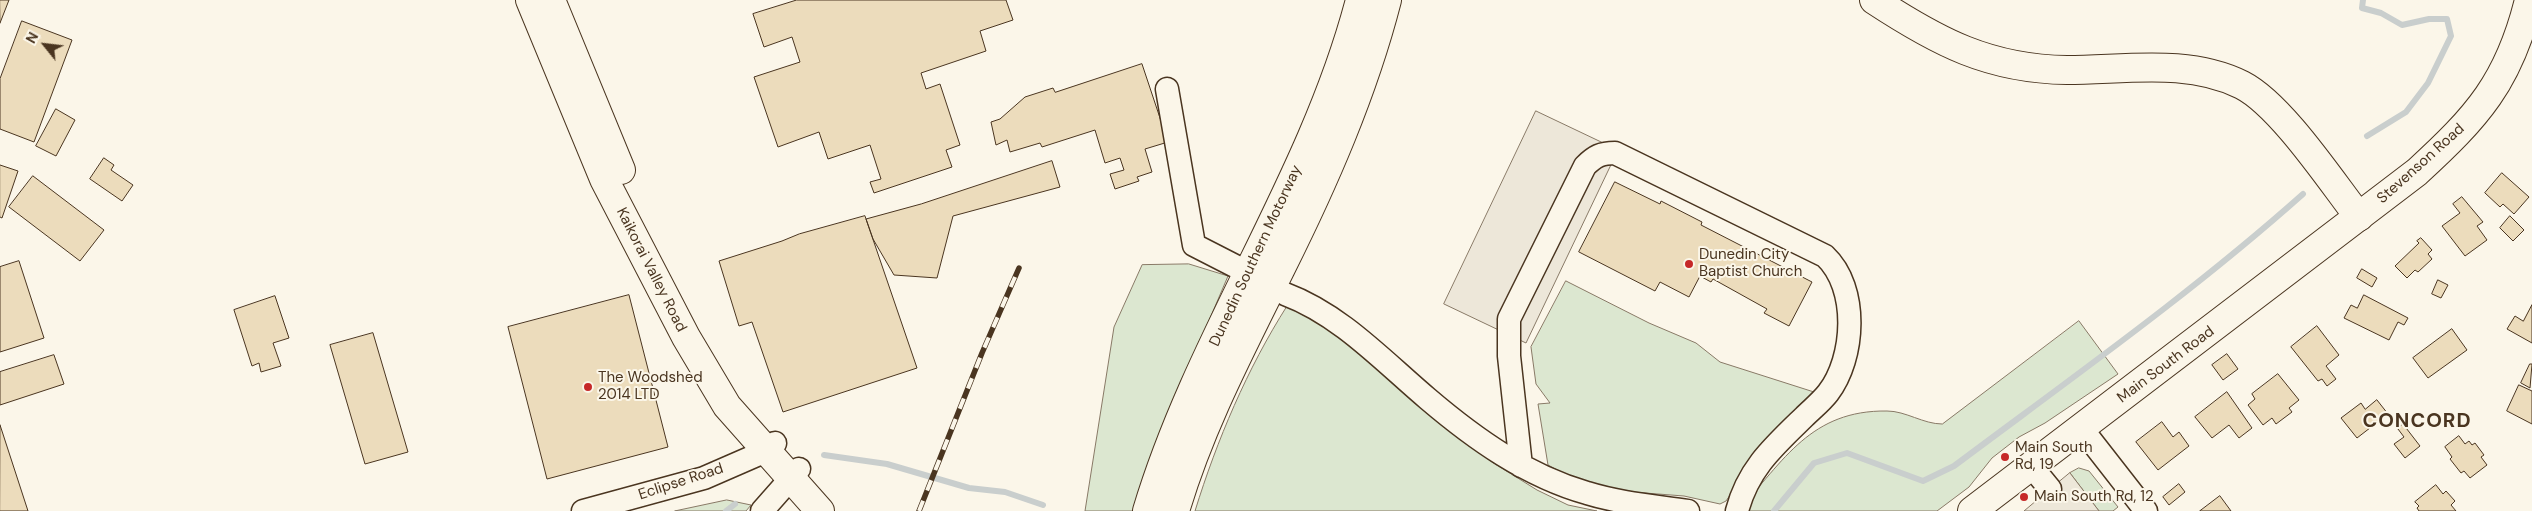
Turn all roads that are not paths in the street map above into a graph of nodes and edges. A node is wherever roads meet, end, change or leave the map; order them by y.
1 (530, 0) edge
2 (551, 0) edge
3 (1360, 0) edge
4 (1387, 0) edge
5 (1874, 0) edge
6 (2529, 0) edge
7 (1167, 89) dead end
8 (2360, 218) junction
9 (1235, 266) dead end
10 (1285, 294) dead end
11 (2082, 429) junction
12 (770, 447) junction
13 (1521, 466) junction
14 (2032, 467) junction
15 (2050, 489) dead end
16 (783, 493) edge
17 (2137, 508) edge
18 (583, 511) edge
19 (820, 511) edge
20 (835, 511) edge
21 (1147, 511) edge
22 (1175, 511) edge
23 (1688, 511) edge
24 (1736, 511) edge
25 (1972, 511) edge

1 - 12 main road, Kaikorai Valley Road
2 - 12 main road, Kaikorai Valley Road
3 - 21 main road, Dunedin Southern Motorway
4 - 22 main road, Dunedin Southern Motorway
5 - 8 main road
6 - 8 main road, Stevenson Road
7 - 9 street
8 - 11 main road, Main South Road
10 - 13 street
11 - 14 main road, Main South Road
11 - 17 street
12 - 16 main road, Kaikorai Valley Road
12 - 18 street, Eclipse Road
13 - 23 street
13 - 24 street
14 - 15 street
14 - 25 main road, Main South Road
16 - 19 main road, Kaikorai Valley Road
16 - 20 main road, Kaikorai Valley Road

